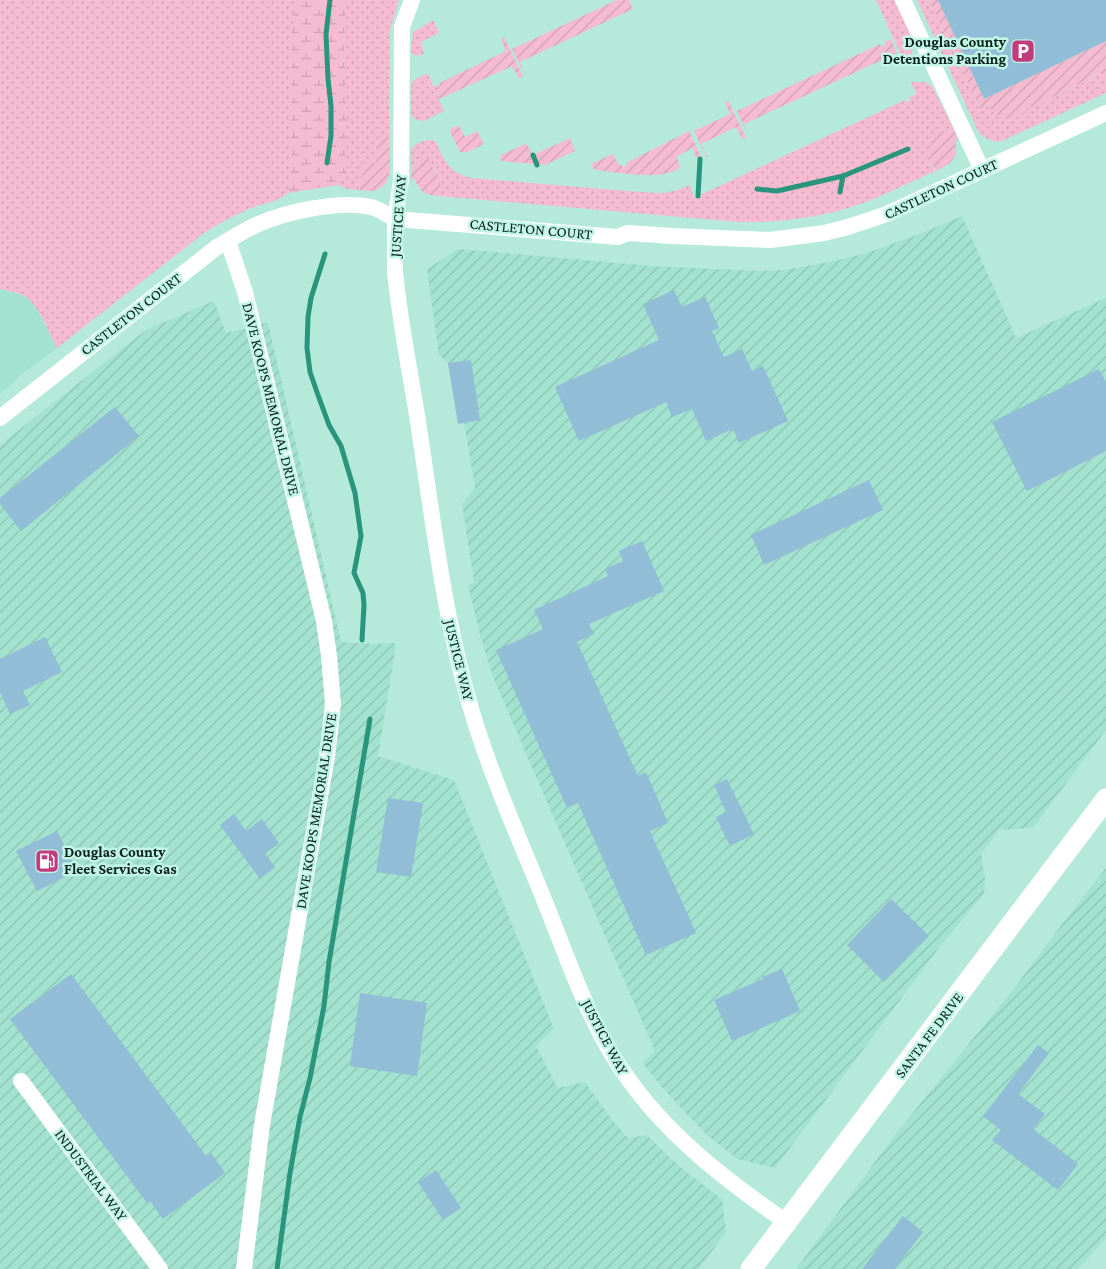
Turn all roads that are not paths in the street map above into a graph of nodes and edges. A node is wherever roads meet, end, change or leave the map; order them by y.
1 (412, 0) edge
2 (903, 0) edge
3 (1106, 113) edge
4 (982, 170) junction
5 (395, 219) junction
6 (228, 241) junction
7 (0, 418) edge
8 (1106, 799) edge
9 (21, 1081) dead end
10 (786, 1222) junction
11 (160, 1269) edge
12 (244, 1269) edge
13 (751, 1269) edge

1 - 5 street, JUSTICE WAY
2 - 4 street
3 - 4 street, CASTLETON COURT
4 - 5 street, CASTLETON COURT
5 - 6 street, CASTLETON COURT
5 - 10 street, JUSTICE WAY
6 - 7 street, CASTLETON COURT
6 - 12 street, DAVE KOOPS MEMORIAL DRIVE
8 - 10 main road, SANTA FE DRIVE
9 - 11 street, INDUSTRIAL WAY
10 - 13 main road, SANTA FE DRIVE

